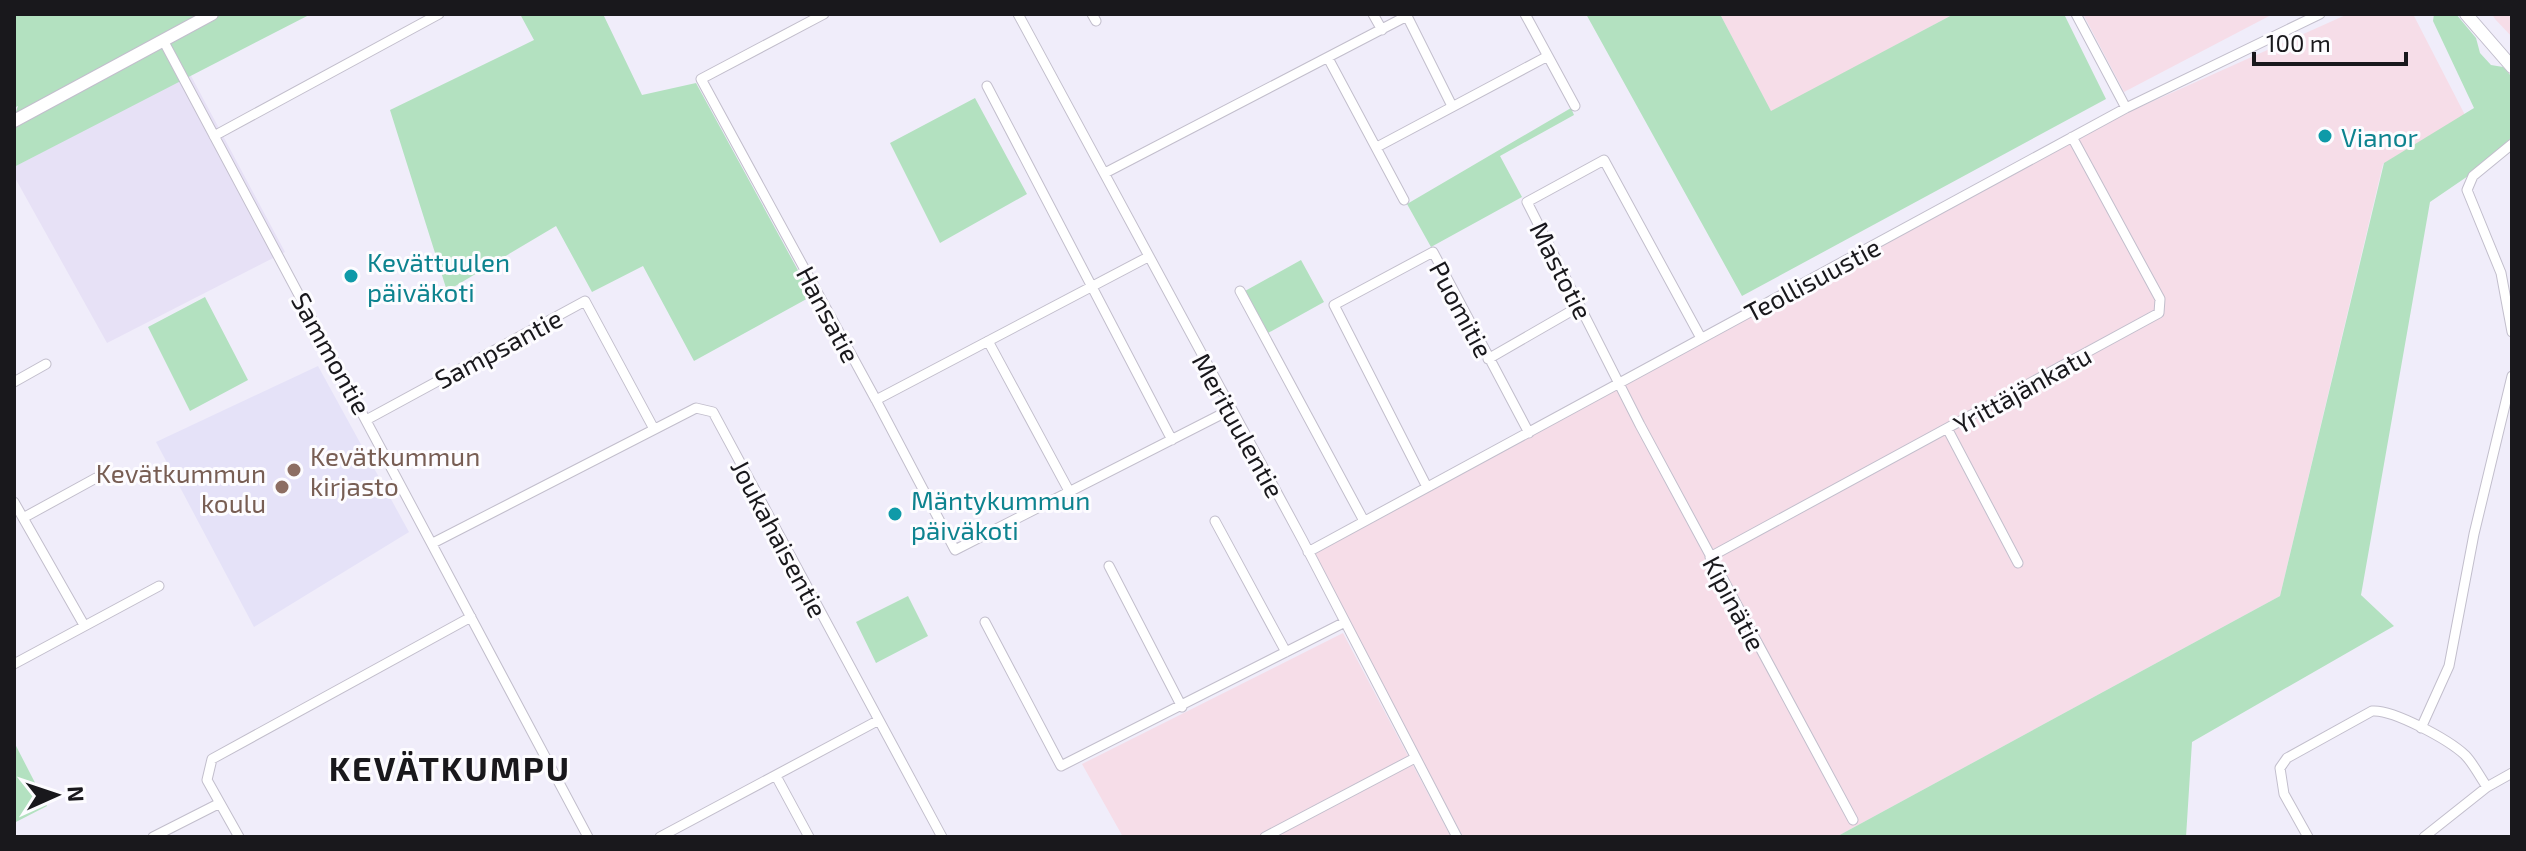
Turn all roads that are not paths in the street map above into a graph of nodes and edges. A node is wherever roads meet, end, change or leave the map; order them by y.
1 (212, 14) edge
2 (439, 14) edge
3 (824, 14) edge
4 (1018, 14) edge
5 (1373, 14) edge
6 (1525, 14) edge
7 (2076, 14) edge
8 (2320, 14) edge
9 (2466, 14) edge
10 (1407, 15) edge
11 (813, 17) edge
12 (1382, 30) junction
13 (163, 40) junction
14 (1548, 56) junction
15 (1328, 58) junction
16 (2512, 67) edge
17 (987, 86) dead end
18 (1452, 106) junction
19 (1575, 106) dead end
20 (2126, 108) junction
21 (14, 121) edge
22 (214, 136) junction
23 (2072, 137) junction
24 (2512, 144) edge
25 (1377, 147) junction
26 (1105, 173) junction
27 (1404, 200) dead end
28 (1148, 257) junction
29 (1091, 286) junction
30 (1240, 291) dead end
31 (1580, 306) junction
32 (2512, 332) edge
33 (1701, 338) junction
34 (988, 341) junction
35 (1488, 359) junction
36 (46, 364) dead end
37 (2512, 376) edge
38 (14, 382) edge
39 (1620, 384) junction
40 (876, 400) junction
41 (1220, 415) dead end
42 (368, 419) junction
43 (654, 429) junction
44 (1948, 430) junction
45 (1529, 433) junction
46 (1172, 440) junction
47 (96, 478) dead end
48 (1427, 487) junction
49 (1069, 492) junction
50 (14, 502) edge
51 (1075, 502) dead end
52 (23, 518) junction
53 (1215, 521) dead end
54 (1364, 521) junction
55 (433, 543) junction
56 (1308, 552) junction
57 (1710, 557) junction
58 (2018, 563) dead end
59 (1109, 566) dead end
60 (159, 586) dead end
61 (471, 617) junction
62 (985, 622) dead end
63 (1345, 622) junction
64 (84, 625) junction
65 (1286, 652) junction
66 (14, 664) edge
67 (1182, 707) junction
68 (879, 720) junction
69 (2421, 728) junction
70 (1415, 758) junction
71 (2512, 773) edge
72 (776, 776) junction
73 (2487, 787) junction
74 (220, 803) junction
75 (1853, 820) dead end
76 (153, 837) edge
77 (239, 837) edge
78 (588, 837) edge
79 (660, 837) edge
80 (809, 837) edge
81 (942, 837) edge
82 (1265, 837) edge
83 (1457, 837) edge
84 (2308, 837) edge
85 (2424, 837) edge

1 - 13 street
2 - 22 street
3 - 11 street, Hansatie
4 - 26 street, Merituulentie
5 - 12 street
6 - 14 street
7 - 20 street
8 - 20 street, Teollisuustie
9 - 16 street
10 - 12 street
10 - 18 street
11 - 40 street, Hansatie
12 - 15 street
13 - 21 street
13 - 22 street, Sammontie
14 - 18 street
14 - 19 street
15 - 25 street
15 - 26 street
17 - 29 street
18 - 25 street
20 - 23 street, Teollisuustie
22 - 42 street, Sammontie
23 - 33 street, Teollisuustie
23 - 44 street, Yrittäjänkatu
24 - 32 street
25 - 27 street
26 - 28 street, Merituulentie
28 - 29 street
28 - 56 street, Merituulentie
29 - 34 street
29 - 46 street
30 - 54 street
31 - 33 street, Mastotie
31 - 35 street
31 - 39 street, Mastotie
33 - 39 street, Teollisuustie
34 - 40 street
34 - 49 street
35 - 45 street, Puomitie
35 - 48 street, Puomitie
36 - 38 street
37 - 69 street
39 - 45 street, Teollisuustie
39 - 57 street, Kipinätie
40 - 49 street
41 - 46 street
42 - 43 street, Sampsantie
42 - 55 street, Sammontie
43 - 55 street, Joukahaisentie
43 - 68 street, Joukahaisentie
44 - 57 street, Yrittäjänkatu
44 - 58 street
45 - 48 street, Teollisuustie
46 - 49 street
47 - 52 street
48 - 54 street, Teollisuustie
49 - 51 street
50 - 52 street
52 - 64 street
53 - 65 street
54 - 56 street, Teollisuustie
55 - 61 street, Sammontie
56 - 63 street, Merituulentie
57 - 75 street, Kipinätie
59 - 67 street
60 - 64 street
61 - 74 street
61 - 78 street, Sammontie
62 - 67 street
63 - 65 street
63 - 70 street, Merituulentie
64 - 66 street
65 - 67 street
68 - 72 street
68 - 81 street, Joukahaisentie
69 - 73 street
69 - 84 street
70 - 82 street
70 - 83 street, Merituulentie
71 - 73 street
72 - 79 street
72 - 80 street
73 - 85 street
74 - 76 street
74 - 77 street

